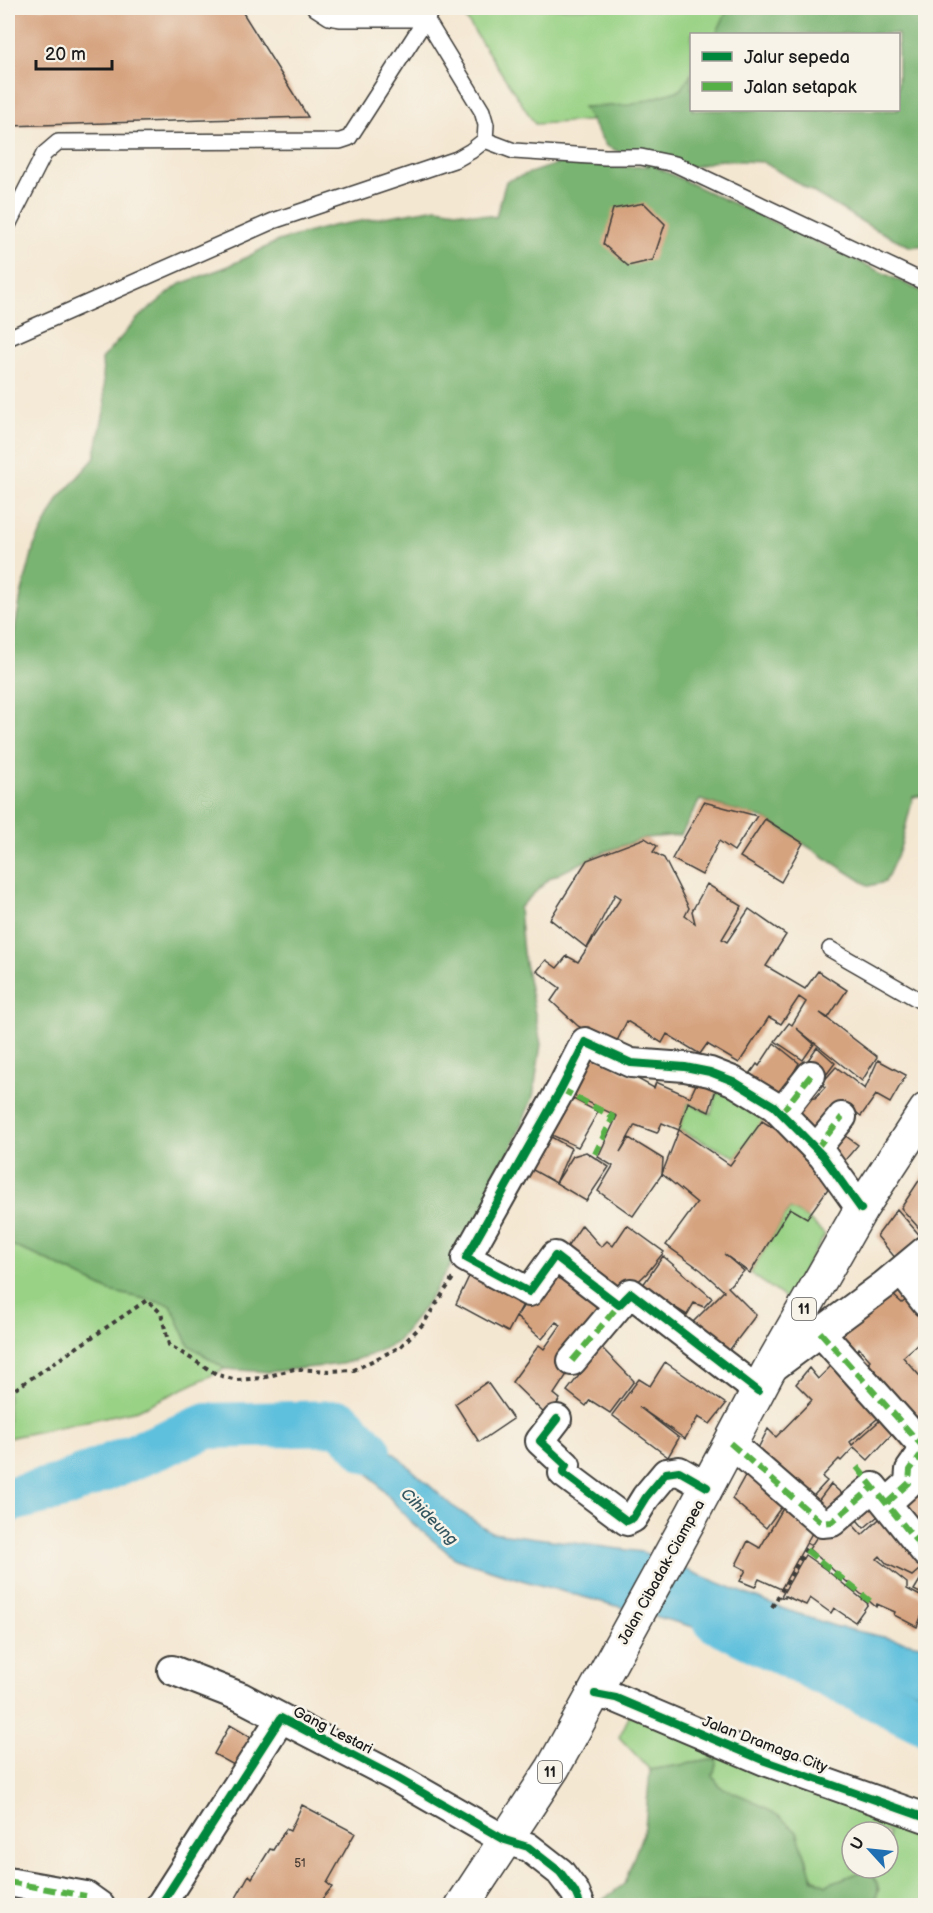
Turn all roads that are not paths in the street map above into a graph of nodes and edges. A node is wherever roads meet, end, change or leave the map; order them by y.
1 (315, 8) edge
2 (429, 13) edge
3 (485, 140) junction
4 (8, 225) edge
5 (926, 283) edge
6 (8, 338) edge
7 (830, 950) dead end
8 (926, 1004) edge
9 (811, 1075) dead end
10 (926, 1110) edge
11 (781, 1113) junction
12 (842, 1117) dead end
13 (816, 1149) junction
14 (861, 1209) junction
15 (926, 1250) edge
16 (900, 1271) junction
17 (926, 1303) edge
18 (619, 1305) junction
19 (820, 1332) junction
20 (572, 1360) dead end
21 (763, 1380) junction
22 (557, 1419) dead end
23 (730, 1443) junction
24 (925, 1450) edge
25 (699, 1501) junction
26 (887, 1503) junction
27 (926, 1553) edge
28 (172, 1670) dead end
29 (595, 1694) junction
30 (280, 1718) junction
31 (926, 1818) edge
32 (505, 1840) junction
33 (8, 1882) edge
34 (100, 1905) edge
35 (160, 1905) edge
36 (462, 1905) edge
37 (581, 1905) edge

1 - 2 lane
2 - 3 lane
2 - 4 lane
3 - 5 lane
3 - 6 lane
7 - 8 lane
9 - 11 street
10 - 14 highway, Jalan Cibadak-Ciampea / 11
11 - 13 street
11 - 18 street
12 - 13 street
13 - 14 street
14 - 21 highway, Jalan Cibadak-Ciampea / 11
15 - 16 street
16 - 17 street
16 - 19 street
18 - 20 street
18 - 21 street
19 - 21 street
19 - 24 street
21 - 23 highway, Jalan Cibadak-Ciampea / 11
22 - 25 street
23 - 25 highway, Jalan Cibadak-Ciampea / 11
23 - 26 street
24 - 26 street
25 - 29 highway, Jalan Cibadak-Ciampea / 11
26 - 27 street
28 - 30 street
29 - 31 street, Jalan Dramaga City
29 - 32 highway, Jalan Cibadak-Ciampea / 11
30 - 32 street, Gang Lestari
30 - 35 street, Gang Lestari
32 - 36 highway, Jalan Cibadak-Ciampea / 11
32 - 37 street, Gang Lestari
33 - 34 street

